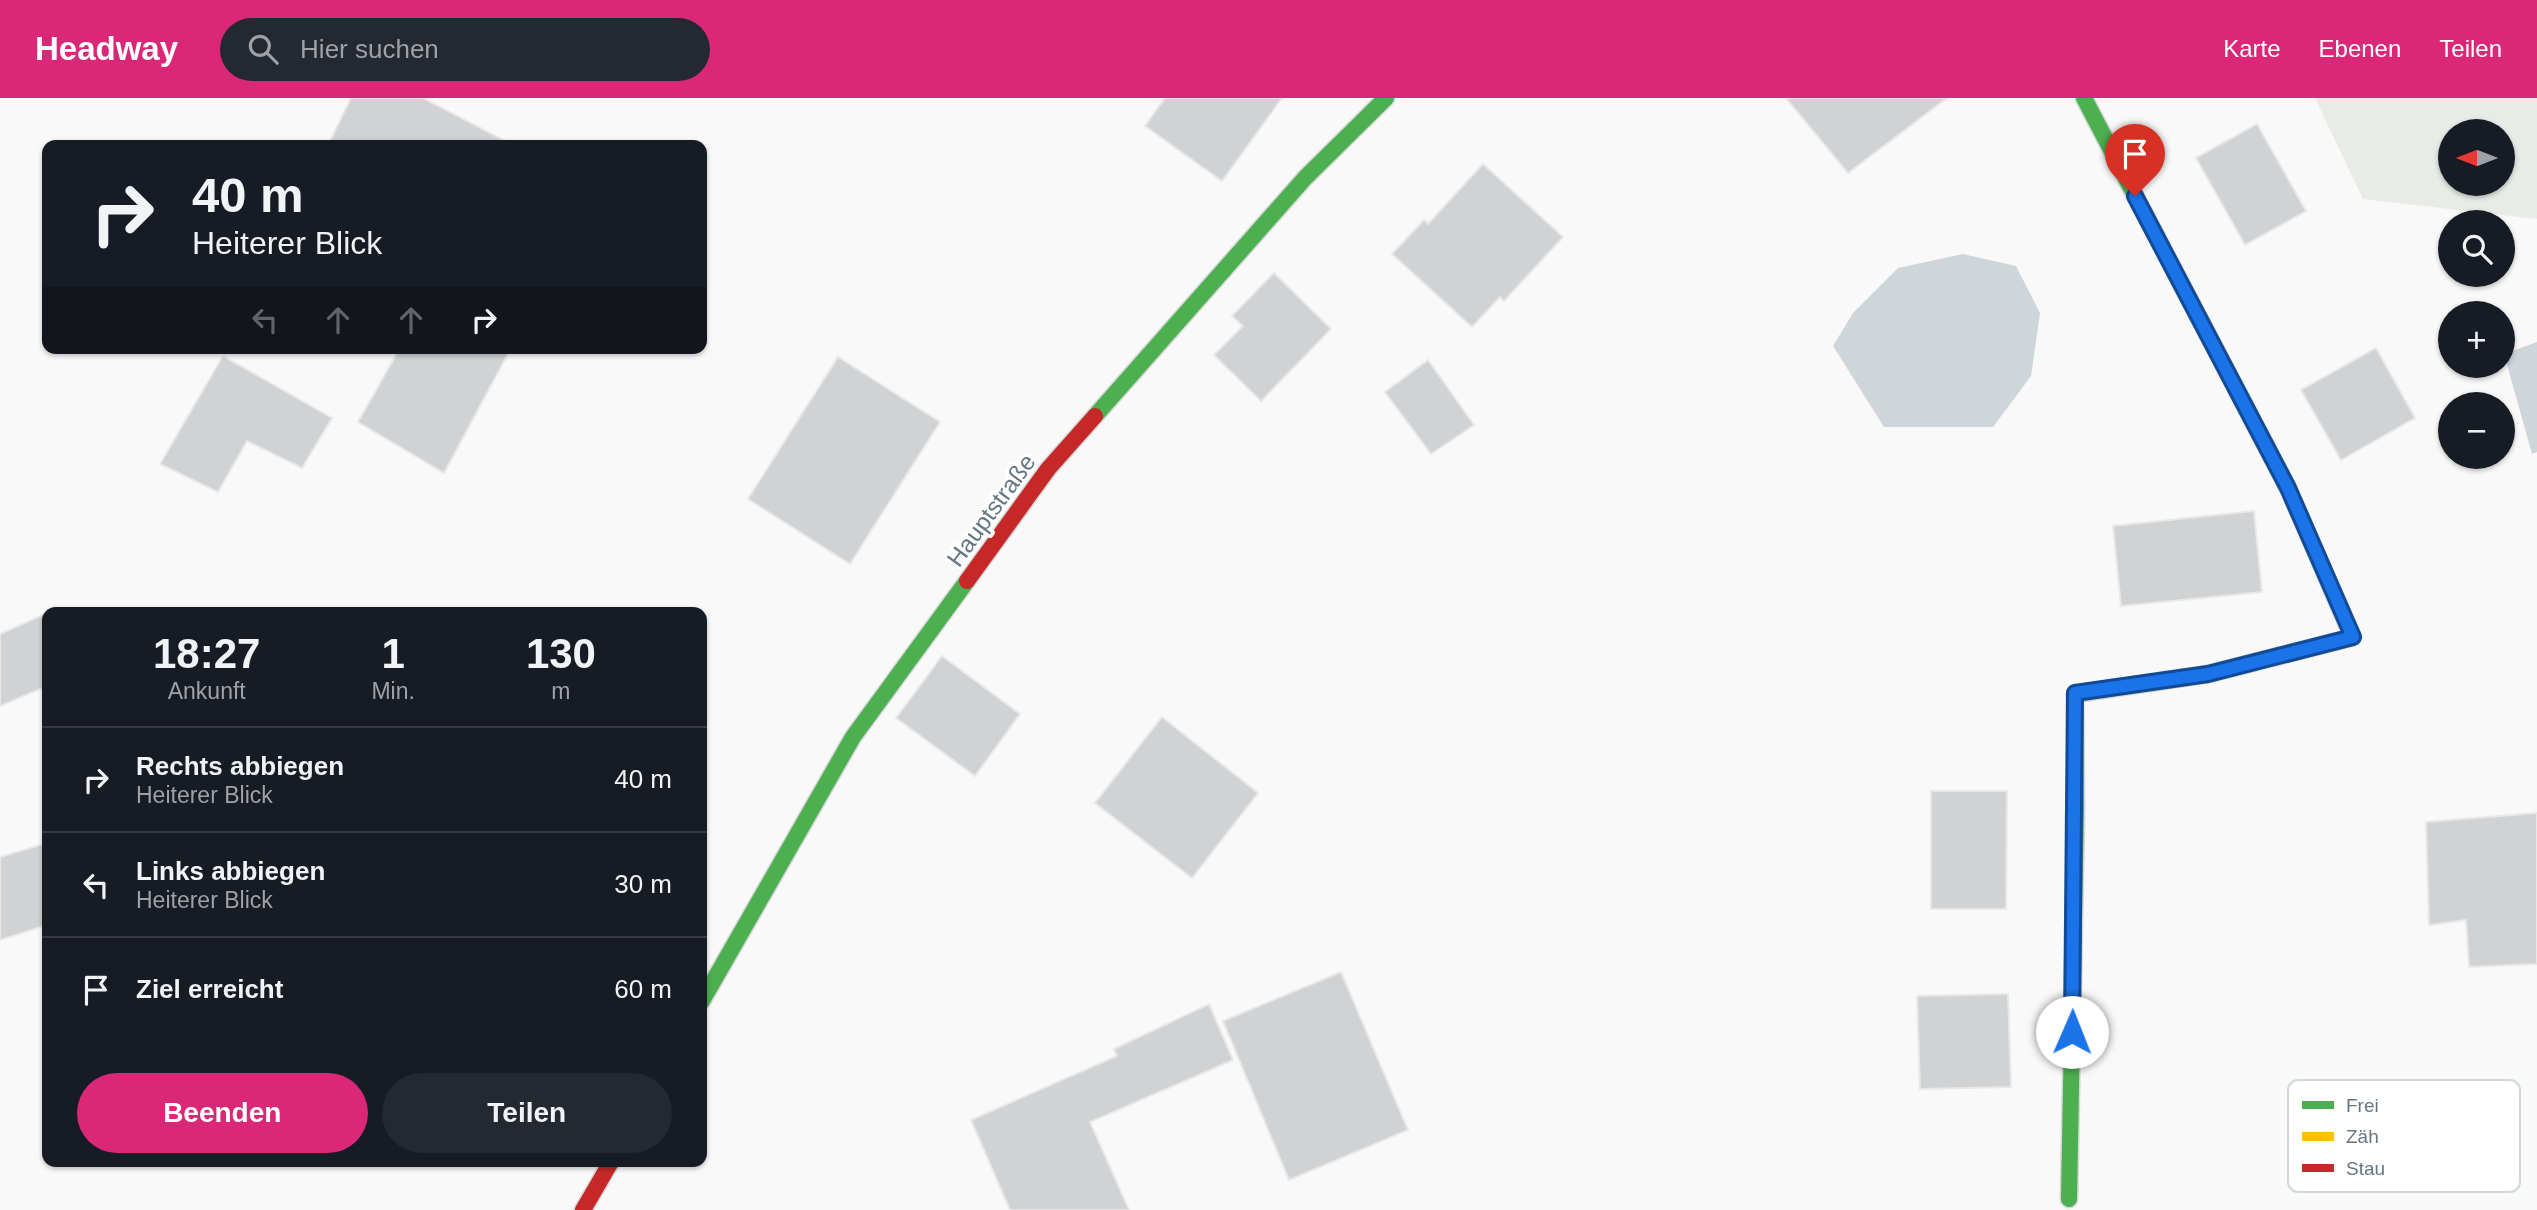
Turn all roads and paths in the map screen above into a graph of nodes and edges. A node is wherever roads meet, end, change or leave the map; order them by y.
1 (1386, 98) edge
2 (2084, 98) edge
3 (707, 992) edge
4 (608, 1167) edge
5 (2069, 1199) dead end
6 (583, 1210) edge

1 - 3 street, Hauptstraße
2 - 5 street
4 - 6 street

